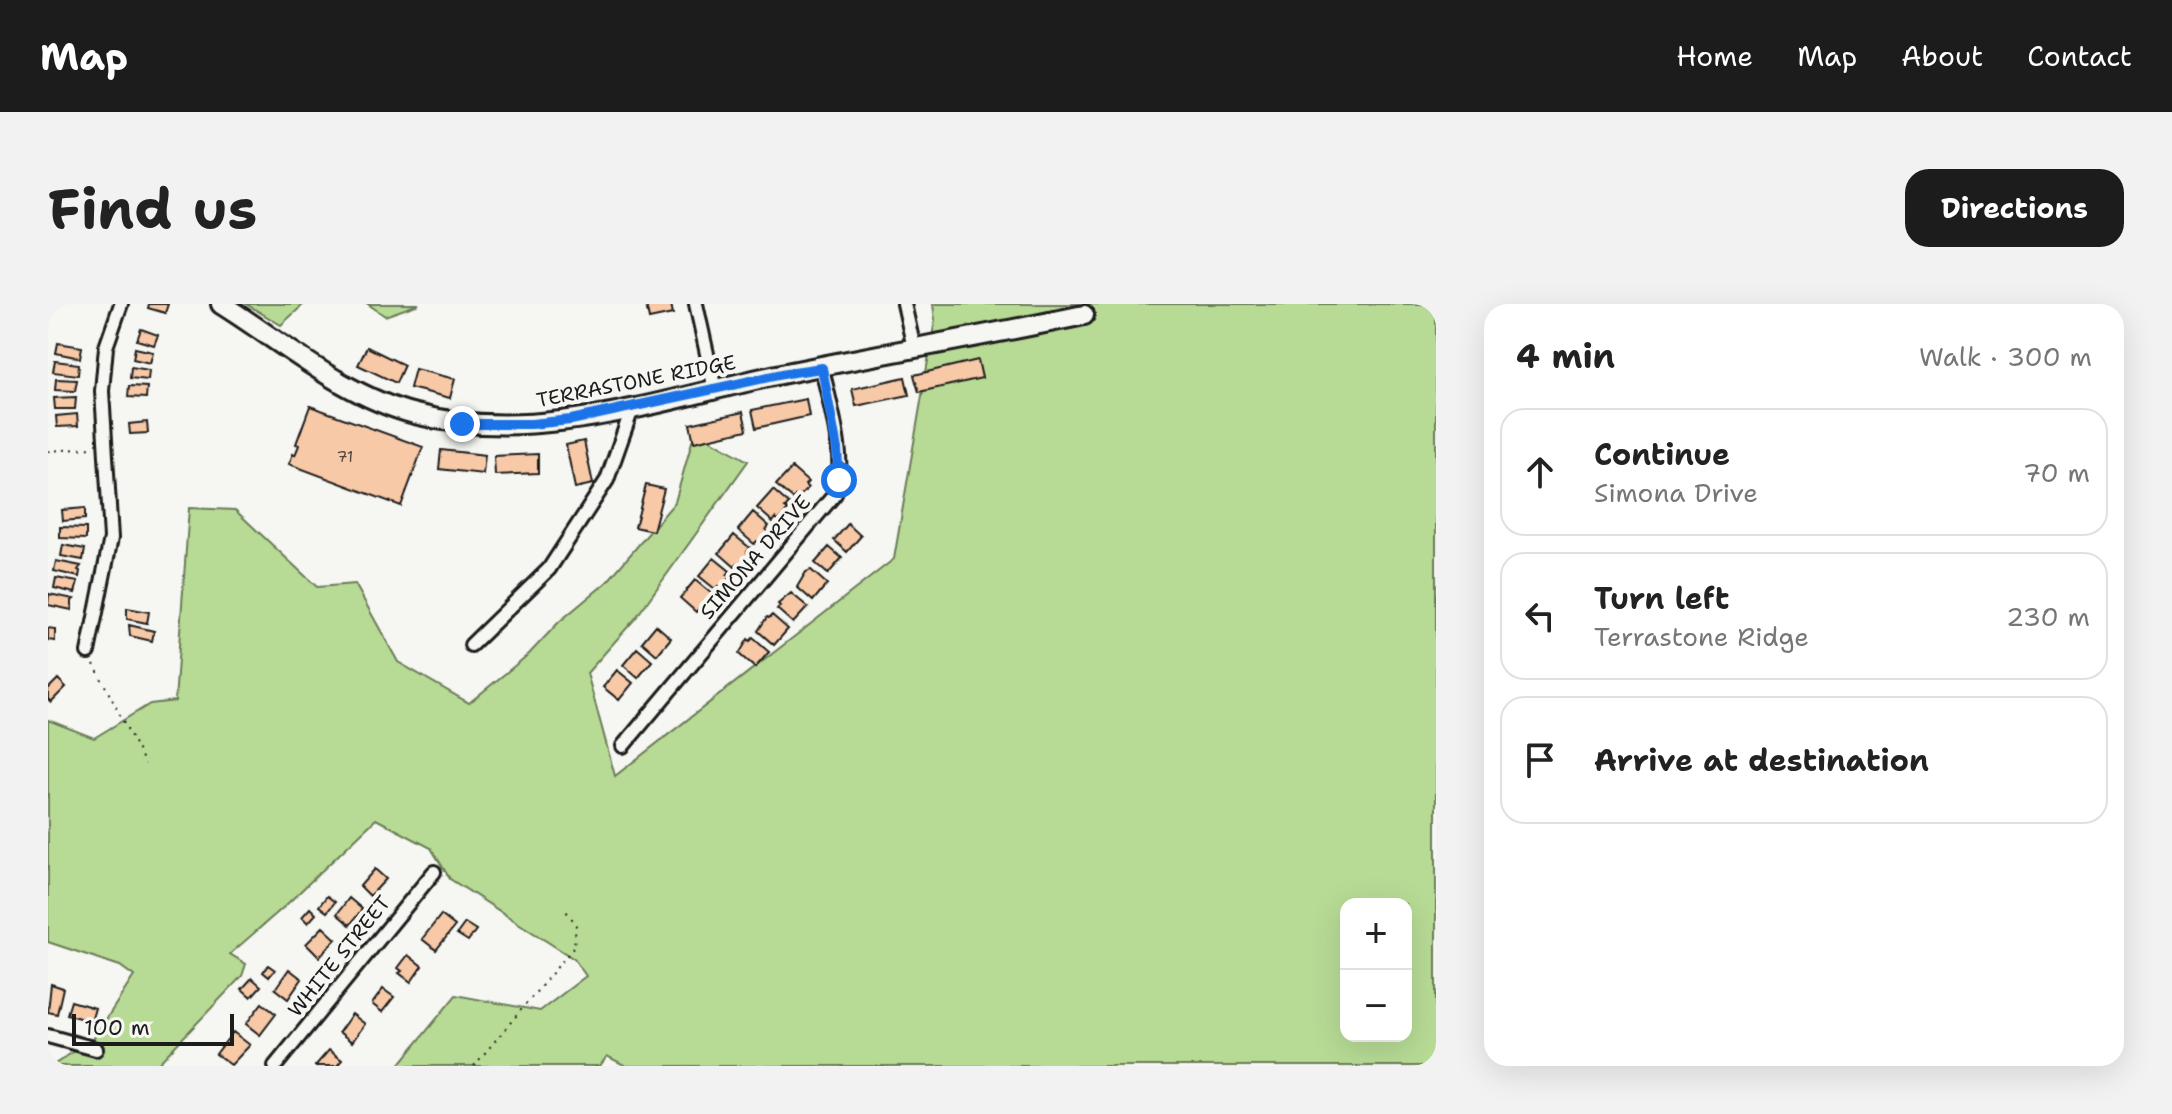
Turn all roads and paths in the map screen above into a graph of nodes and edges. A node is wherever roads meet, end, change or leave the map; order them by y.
1 (121, 304) edge
2 (221, 304) edge
3 (696, 304) edge
4 (904, 304) edge
5 (1084, 315) dead end
6 (914, 348) junction
7 (822, 368) junction
8 (715, 390) junction
9 (632, 409) junction
10 (106, 447) junction
11 (48, 451) edge
12 (471, 645) dead end
13 (88, 652) joint
14 (623, 746) dead end
15 (145, 764) dead end
16 (434, 872) dead end
17 (566, 911) dead end
18 (48, 1036) edge
19 (96, 1049) dead end
20 (275, 1066) edge
21 (474, 1066) edge

1 - 10 street
2 - 9 street, TERRASTONE RIDGE
3 - 8 street
4 - 6 street
5 - 6 street, TERRASTONE RIDGE
6 - 7 street, TERRASTONE RIDGE
7 - 8 street, TERRASTONE RIDGE
7 - 14 street, SIMONA DRIVE
8 - 9 street, TERRASTONE RIDGE
9 - 12 street
10 - 11 path
10 - 13 street
13 - 15 path
16 - 20 street, WHITE STREET
17 - 21 path
18 - 19 street

